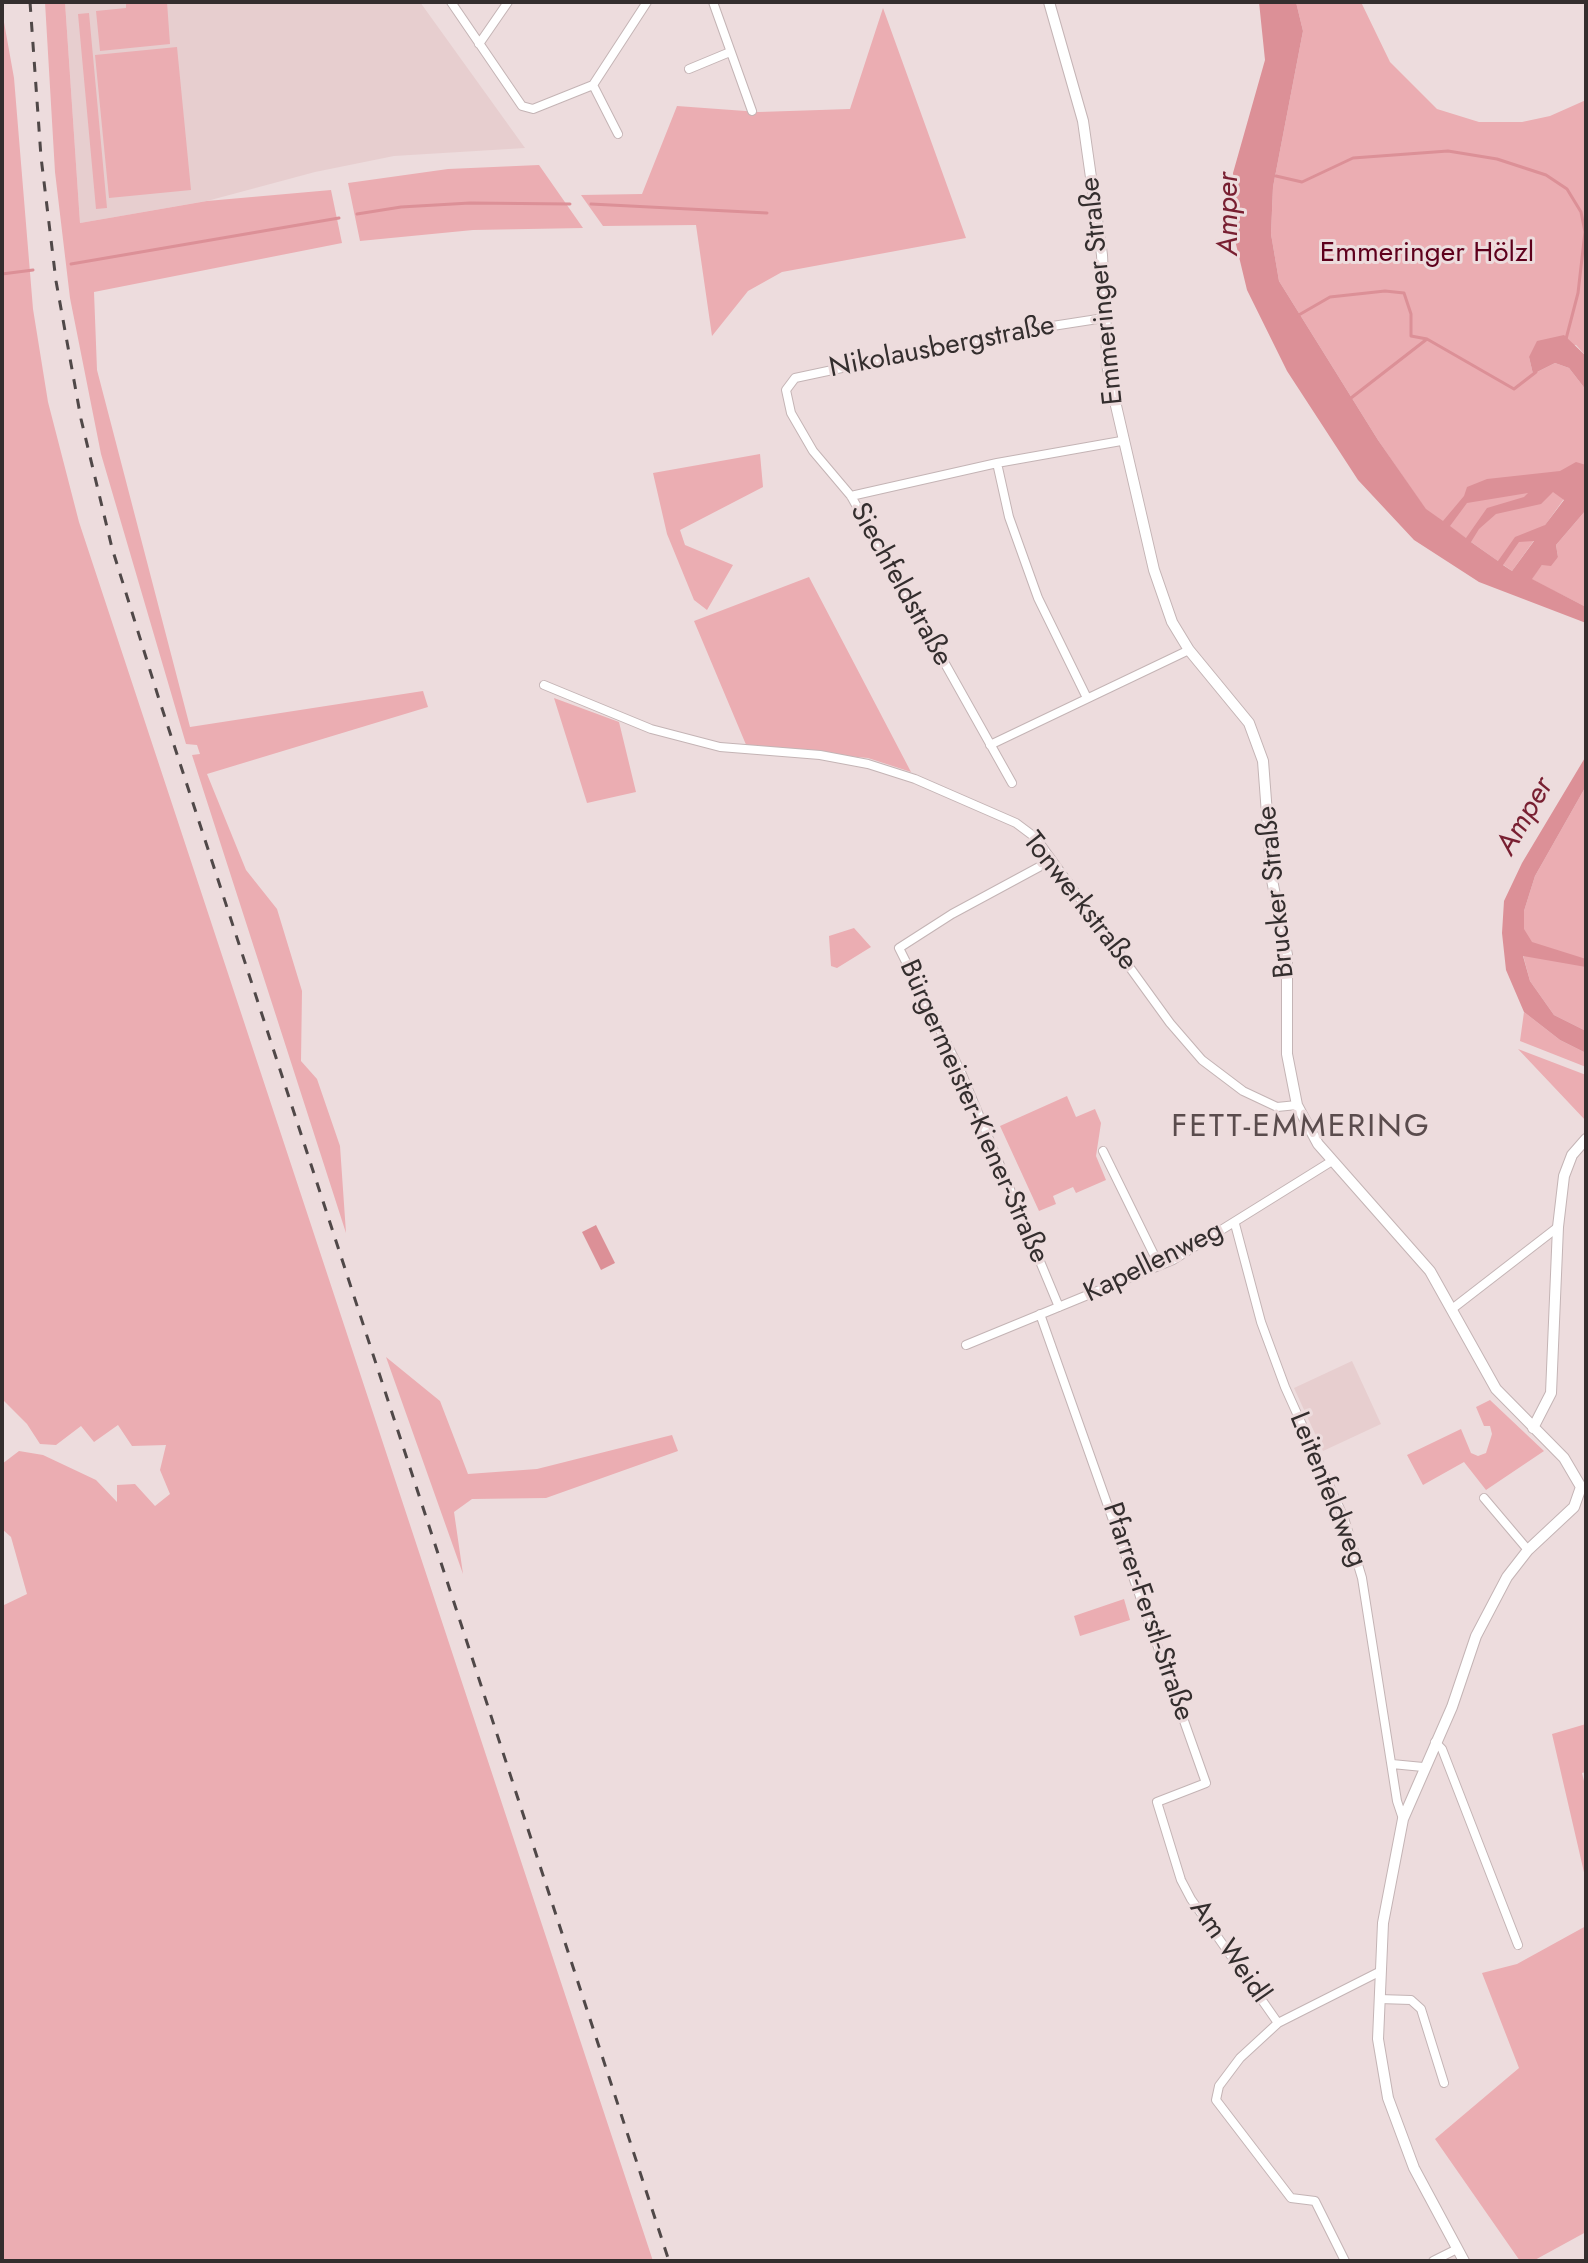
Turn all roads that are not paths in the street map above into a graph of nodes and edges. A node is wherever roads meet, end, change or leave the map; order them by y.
1 (451, 2) edge
2 (508, 2) edge
3 (647, 2) edge
4 (713, 2) edge
5 (1049, 2) edge
6 (479, 44) junction
7 (730, 52) junction
8 (689, 69) dead end
9 (593, 85) junction
10 (752, 111) dead end
11 (618, 134) dead end
12 (1104, 318) junction
13 (786, 390) joint
14 (1121, 441) junction
15 (997, 463) junction
16 (851, 496) junction
17 (1189, 650) junction
18 (1201, 665) joint
19 (544, 685) dead end
20 (1087, 698) junction
21 (990, 745) junction
22 (1012, 783) dead end
23 (1052, 860) junction
24 (1297, 1105) junction
25 (1586, 1139) edge
26 (1103, 1151) dead end
27 (1332, 1161) junction
28 (1235, 1224) junction
29 (1558, 1227) junction
30 (1159, 1265) junction
31 (1059, 1307) junction
32 (1452, 1309) junction
33 (1040, 1314) junction
34 (966, 1345) dead end
35 (1533, 1428) junction
36 (1584, 1486) edge
37 (1484, 1498) dead end
38 (1528, 1550) junction
39 (1435, 1742) junction
40 (1392, 1764) junction
41 (1423, 1767) junction
42 (1403, 1819) junction
43 (1181, 1880) joint
44 (1518, 1945) dead end
45 (1379, 1972) junction
46 (1379, 1999) junction
47 (1278, 2023) junction
48 (1444, 2083) dead end
49 (1457, 2249) junction
50 (1345, 2261) edge
51 (1433, 2261) edge
52 (1464, 2261) edge

1 - 6 street
2 - 6 street
3 - 9 street
4 - 7 street
5 - 12 street, Emmeringer Straße
6 - 9 street
7 - 8 street
7 - 10 street
9 - 11 street
12 - 13 street, Nikolausbergstraße
12 - 14 street, Emmeringer Straße
13 - 16 street, Siechfeldstraße
14 - 15 street
14 - 17 street, Emmeringer Straße
15 - 16 street
15 - 20 street
16 - 21 street, Siechfeldstraße
17 - 18 street, Emmeringer Straße
17 - 20 street
18 - 24 street, Brucker Straße
19 - 23 street, Tonwerkstraße
20 - 21 street
21 - 22 street, Siechfeldstraße
23 - 24 street, Tonwerkstraße
23 - 31 street, Bürgermeister-Kiener-Straße
24 - 27 street, Brucker Straße
25 - 29 street
26 - 30 street
27 - 28 street, Kapellenweg
27 - 32 street, Brucker Straße
28 - 30 street, Kapellenweg
28 - 40 street, Leitenfeldweg
29 - 32 street
29 - 35 street
30 - 31 street, Kapellenweg
31 - 33 street, Kapellenweg
32 - 35 street, Brucker Straße
33 - 34 street, Kapellenweg
33 - 43 street, Pfarrer-Ferstl-Straße
35 - 36 street, Brucker Straße
36 - 38 street
37 - 38 street
38 - 39 street
39 - 41 street
39 - 44 street
40 - 41 street
40 - 42 street, Leitenfeldweg
41 - 42 street
42 - 45 street
43 - 47 street, Am Weidl
45 - 46 street
45 - 47 street
46 - 48 street
46 - 49 street
47 - 50 street
49 - 51 street
49 - 52 street

